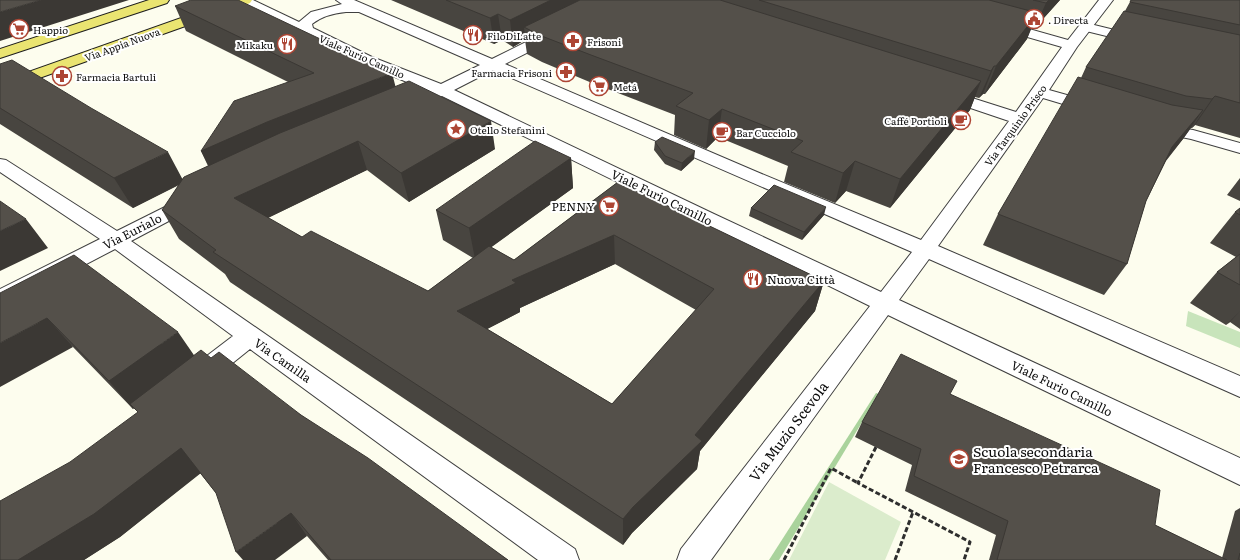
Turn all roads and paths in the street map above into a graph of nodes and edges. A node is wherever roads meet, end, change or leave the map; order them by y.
1 (162, 0) edge
2 (244, 0) edge
3 (343, 0) edge
4 (1106, 0) edge
5 (363, 8) junction
6 (987, 22) edge
7 (1086, 27) junction
8 (562, 29) edge
9 (306, 31) junction
10 (1147, 42) edge
11 (1071, 45) junction
12 (0, 54) edge
13 (492, 65) junction
14 (0, 87) edge
15 (928, 89) edge
16 (441, 90) junction
17 (1039, 92) junction
18 (419, 101) edge
19 (1108, 113) edge
20 (1019, 119) junction
21 (1153, 127) edge
22 (1240, 148) edge
23 (0, 164) edge
24 (209, 192) edge
25 (116, 240) junction
26 (924, 250) junction
27 (0, 299) edge
28 (884, 303) junction
29 (250, 336) junction
30 (1240, 387) edge
31 (184, 388) edge
32 (876, 447) dead end
33 (1240, 472) edge
34 (858, 483) junction
35 (913, 512) junction
36 (564, 560) edge
37 (692, 560) edge
38 (784, 560) edge
39 (895, 560) edge
40 (964, 560) edge

1 - 12 main road
2 - 9 street, Viale Furio Camillo
2 - 14 main road, Via Appia Nuova
3 - 5 street, Viale Furio Camillo
4 - 7 street, Via Tarquinio Prisco
5 - 9 street, Viale Furio Camillo
5 - 13 street, Viale Furio Camillo
6 - 11 street
7 - 10 street
7 - 11 street, Via Tarquinio Prisco
8 - 13 street
9 - 16 street, Viale Furio Camillo
11 - 17 street, Via Tarquinio Prisco
13 - 16 street
13 - 26 street, Viale Furio Camillo
15 - 20 street
16 - 18 street
16 - 28 street, Viale Furio Camillo
17 - 19 street
17 - 20 street, Via Tarquinio Prisco
20 - 26 street, Via Tarquinio Prisco
21 - 22 street
23 - 25 street, Via Camilla
24 - 25 street, Via Eurialo
25 - 27 street, Via Eurialo
25 - 29 street, Via Camilla
26 - 28 street
26 - 30 street, Viale Furio Camillo
28 - 33 street, Viale Furio Camillo
28 - 37 street, Via Muzio Scevola
29 - 31 street
29 - 36 street, Via Camilla
32 - 34 path
34 - 35 path
34 - 38 path
35 - 39 path
35 - 40 path

